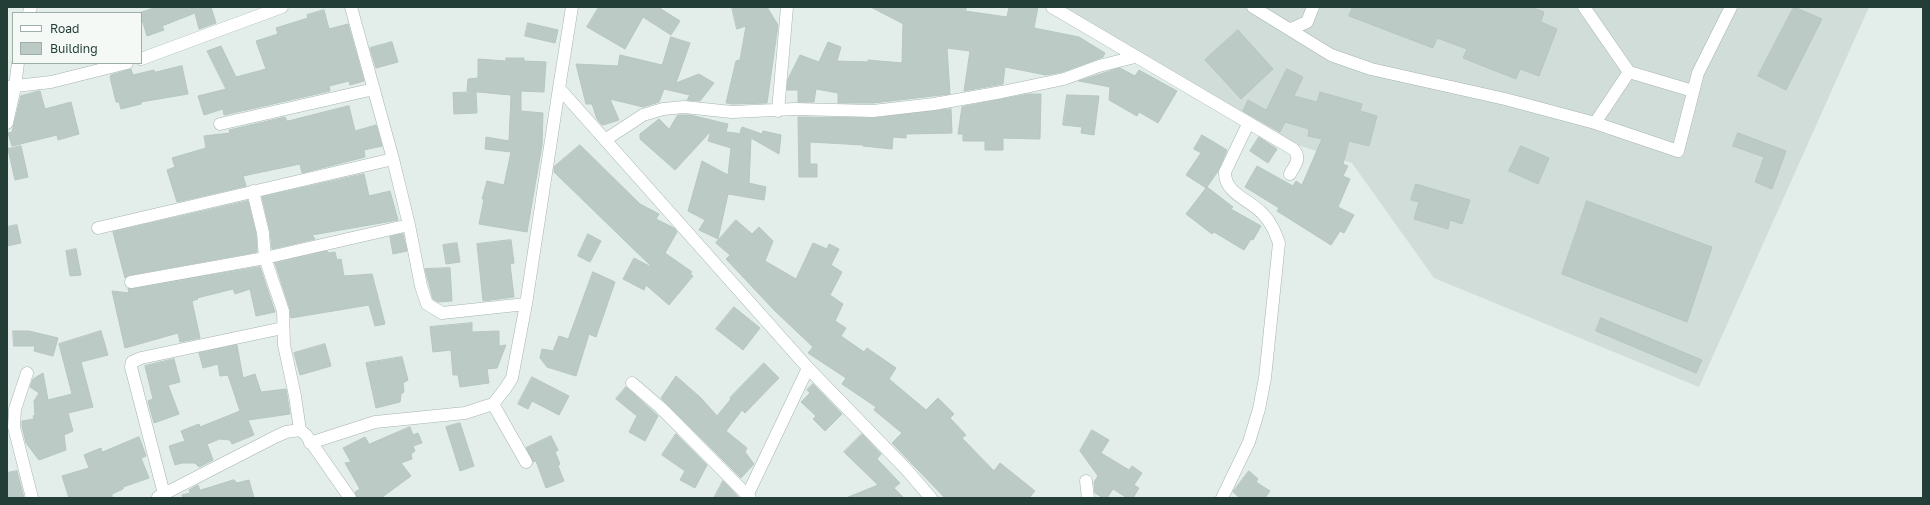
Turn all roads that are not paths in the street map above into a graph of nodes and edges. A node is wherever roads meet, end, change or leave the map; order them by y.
1 (282, 7) edge
2 (351, 7) edge
3 (572, 7) edge
4 (787, 7) edge
5 (1052, 7) edge
6 (1253, 7) edge
7 (1313, 7) edge
8 (1584, 7) edge
9 (1731, 7) edge
10 (256, 12) edge
11 (1074, 12) edge
12 (1291, 29) junction
13 (1135, 57) junction
14 (142, 59) edge
15 (18, 64) edge
16 (123, 64) edge
17 (1629, 72) junction
18 (11, 87) edge
19 (374, 88) junction
20 (559, 88) junction
21 (1693, 91) junction
22 (778, 111) junction
23 (7, 123) edge
24 (1595, 123) junction
25 (220, 124) dead end
26 (1248, 124) junction
27 (605, 140) junction
28 (393, 159) junction
29 (1290, 174) dead end
30 (253, 191) junction
31 (409, 225) junction
32 (98, 228) dead end
33 (265, 258) junction
34 (131, 282) dead end
35 (526, 304) junction
36 (283, 328) junction
37 (808, 368) junction
38 (27, 373) dead end
39 (632, 383) dead end
40 (493, 404) junction
41 (10, 428) edge
42 (300, 430) junction
43 (310, 443) junction
44 (526, 462) dead end
45 (1086, 481) dead end
46 (160, 496) edge
47 (749, 497) edge
48 (32, 498) edge
49 (350, 498) edge
50 (931, 498) edge
51 (1088, 498) edge
52 (1222, 498) edge

1 - 10 street
2 - 19 street
3 - 20 street
4 - 22 street
5 - 11 street
6 - 12 street
7 - 12 street
8 - 17 street
9 - 21 street
10 - 14 street
11 - 13 street
12 - 24 street
13 - 22 street
13 - 26 street
15 - 18 street
16 - 18 street
17 - 21 street
17 - 24 street
18 - 23 street
19 - 25 street
19 - 28 street
20 - 27 street
20 - 35 street
21 - 24 street
22 - 27 street
26 - 29 street
26 - 52 street
27 - 37 street
28 - 30 street
28 - 31 street
30 - 32 street
30 - 33 street
31 - 33 street
31 - 35 street
33 - 34 street
33 - 36 street
35 - 40 street
36 - 42 street
36 - 46 street
37 - 47 street
37 - 50 street
38 - 41 street
39 - 47 street
40 - 43 street
40 - 44 street
41 - 48 street
42 - 43 street
42 - 46 street
43 - 49 street
45 - 51 street

